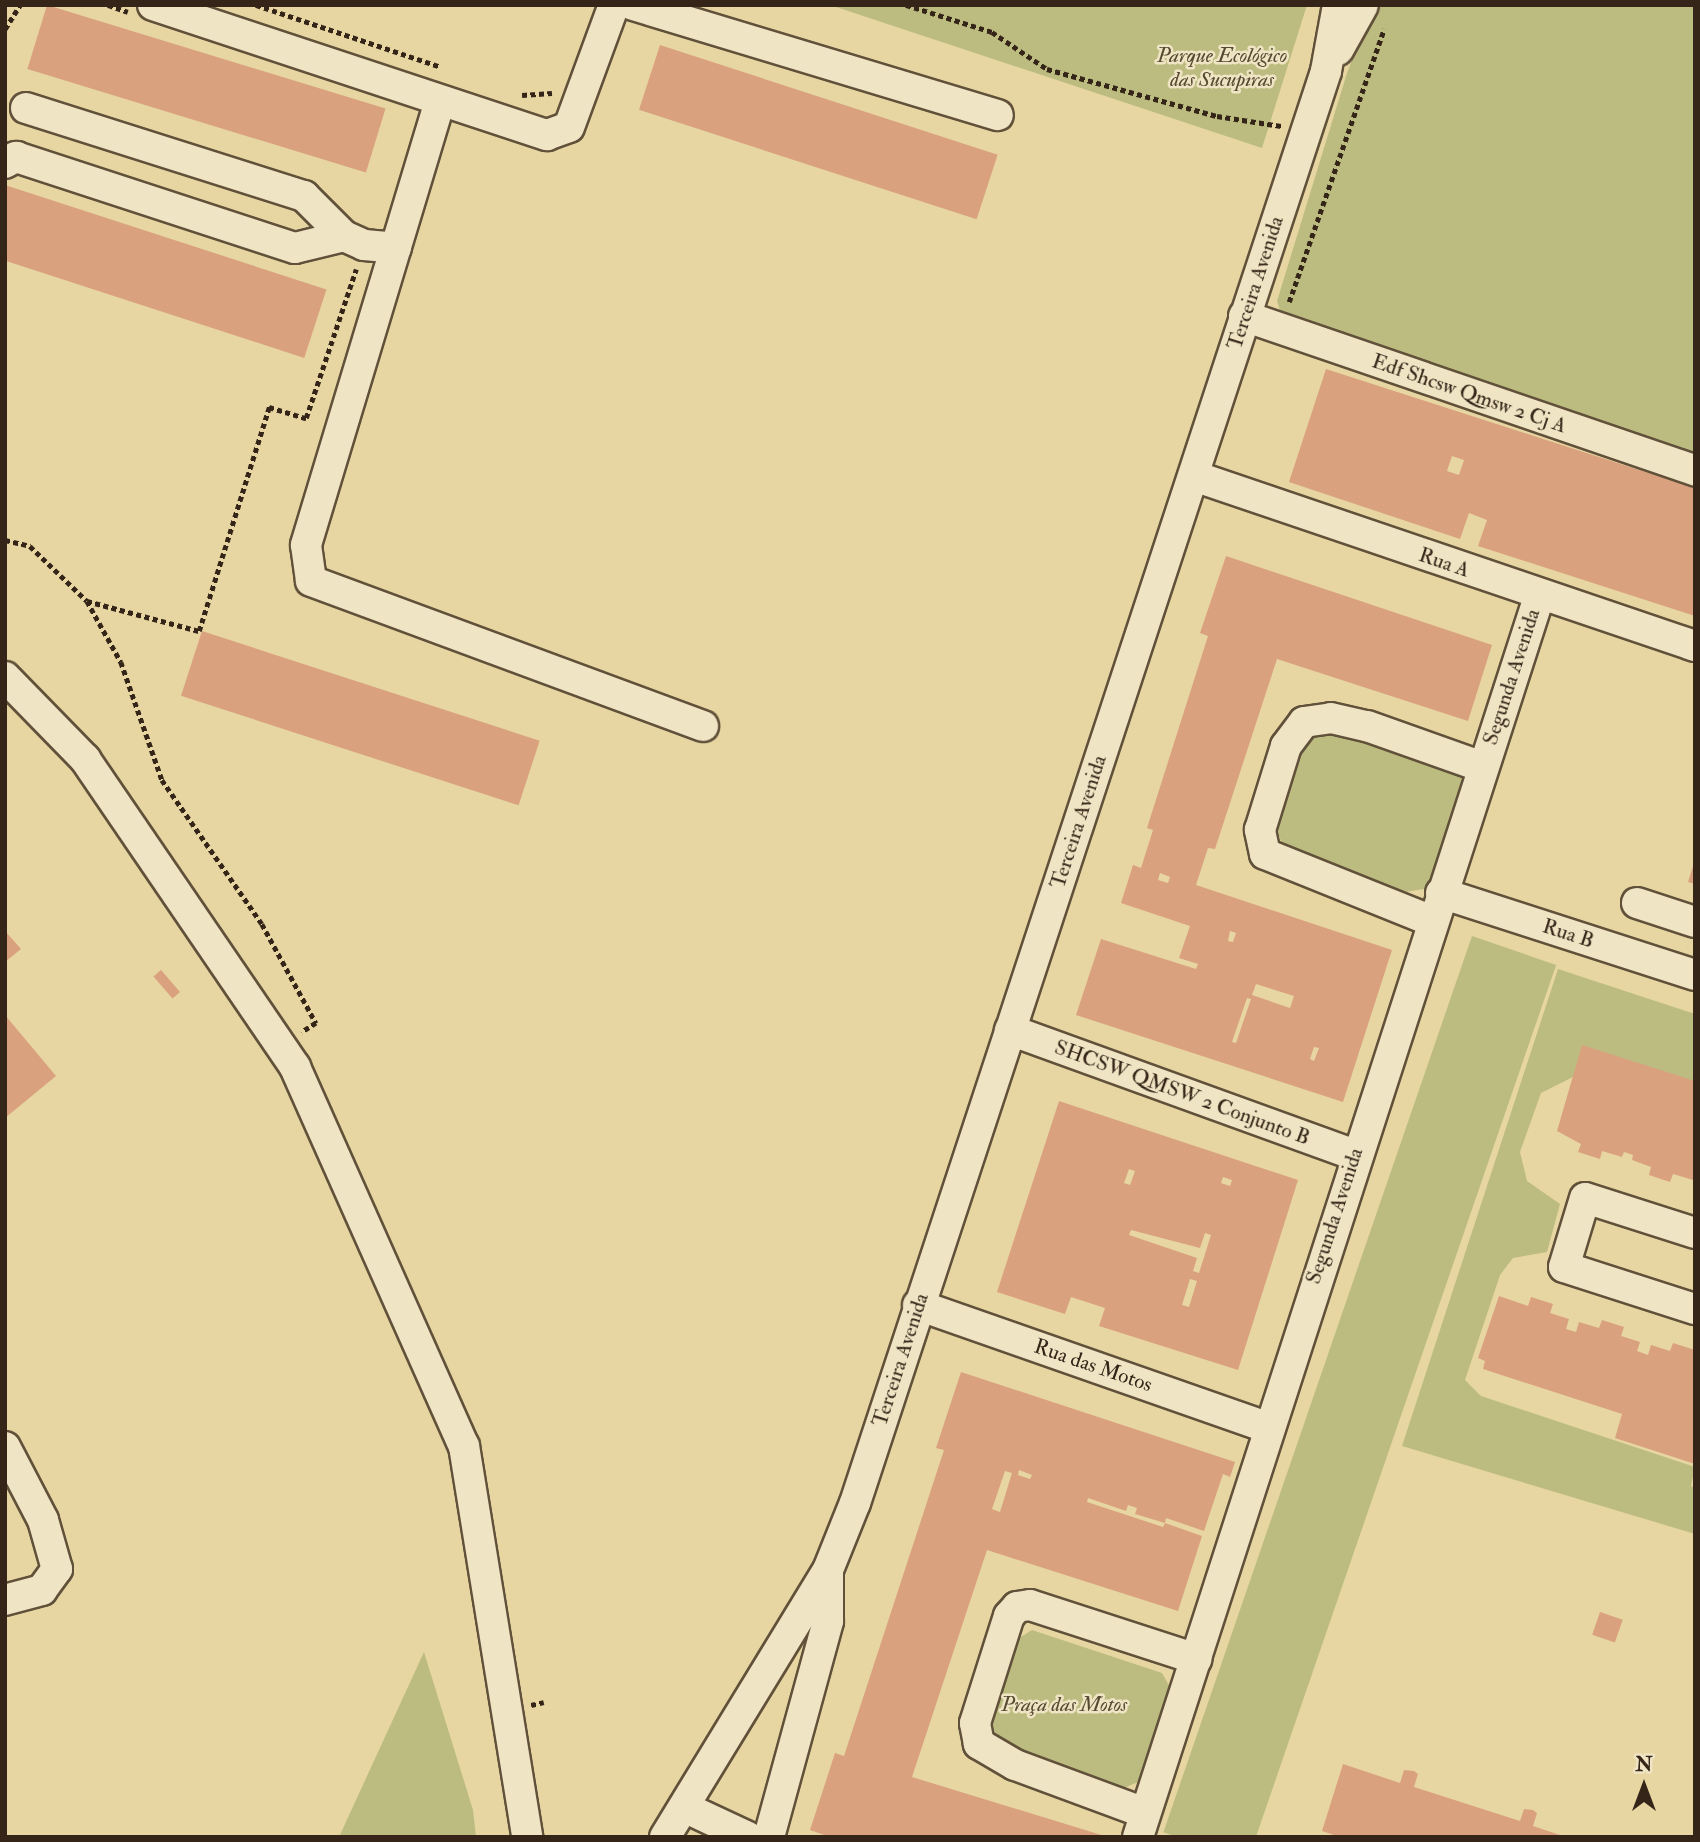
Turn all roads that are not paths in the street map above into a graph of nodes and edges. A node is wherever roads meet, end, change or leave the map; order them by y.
1 (614, 5) edge
2 (633, 5) edge
3 (1339, 5) edge
4 (148, 11) edge
5 (1375, 12) edge
6 (1326, 71) junction
7 (440, 101) junction
8 (26, 108) dead end
9 (998, 115) dead end
10 (5, 163) edge
11 (354, 240) junction
12 (396, 248) junction
13 (1244, 316) junction
14 (1695, 470) edge
15 (1194, 476) junction
16 (1539, 597) junction
17 (1695, 646) edge
18 (5, 677) edge
19 (703, 726) dead end
20 (1483, 767) junction
21 (1637, 904) dead end
22 (1436, 907) junction
23 (1695, 922) edge
24 (1695, 975) edge
25 (1010, 1030) junction
26 (1355, 1156) junction
27 (1695, 1233) edge
28 (919, 1305) junction
29 (1695, 1309) edge
30 (1267, 1427) junction
31 (5, 1447) edge
32 (828, 1570) junction
33 (5, 1600) edge
34 (1196, 1660) junction
35 (686, 1808) junction
36 (1142, 1825) edge
37 (527, 1837) edge
38 (665, 1837) edge
39 (748, 1837) edge
40 (769, 1837) edge

1 - 7 street
2 - 9 street
3 - 6 street
4 - 7 street
5 - 6 street
6 - 13 street, Terceira Avenida
7 - 12 street
8 - 11 street
10 - 11 street
11 - 12 street
12 - 19 street
13 - 14 street, Edf Shcsw Qmsw 2 Cj A
13 - 15 street, Terceira Avenida
15 - 16 street, Rua A
15 - 25 street, Terceira Avenida
16 - 17 street, Rua A
16 - 20 street, Segunda Avenida
18 - 37 street
20 - 22 street, Segunda Avenida
20 - 22 street, Rua B
21 - 23 street
22 - 24 street, Rua B
22 - 26 street, Segunda Avenida
25 - 26 street, SHCSW QMSW 2 Conjunto B
25 - 28 street, Terceira Avenida
26 - 30 street, Segunda Avenida
27 - 29 street
28 - 30 street, Rua das Motos
28 - 32 street, Terceira Avenida
30 - 34 street, Segunda Avenida
31 - 33 street
32 - 35 street, Terceira Avenida
32 - 40 street, Terceira Avenida
34 - 36 street, Segunda Avenida
34 - 36 street
35 - 38 street, Terceira Avenida
35 - 39 street

